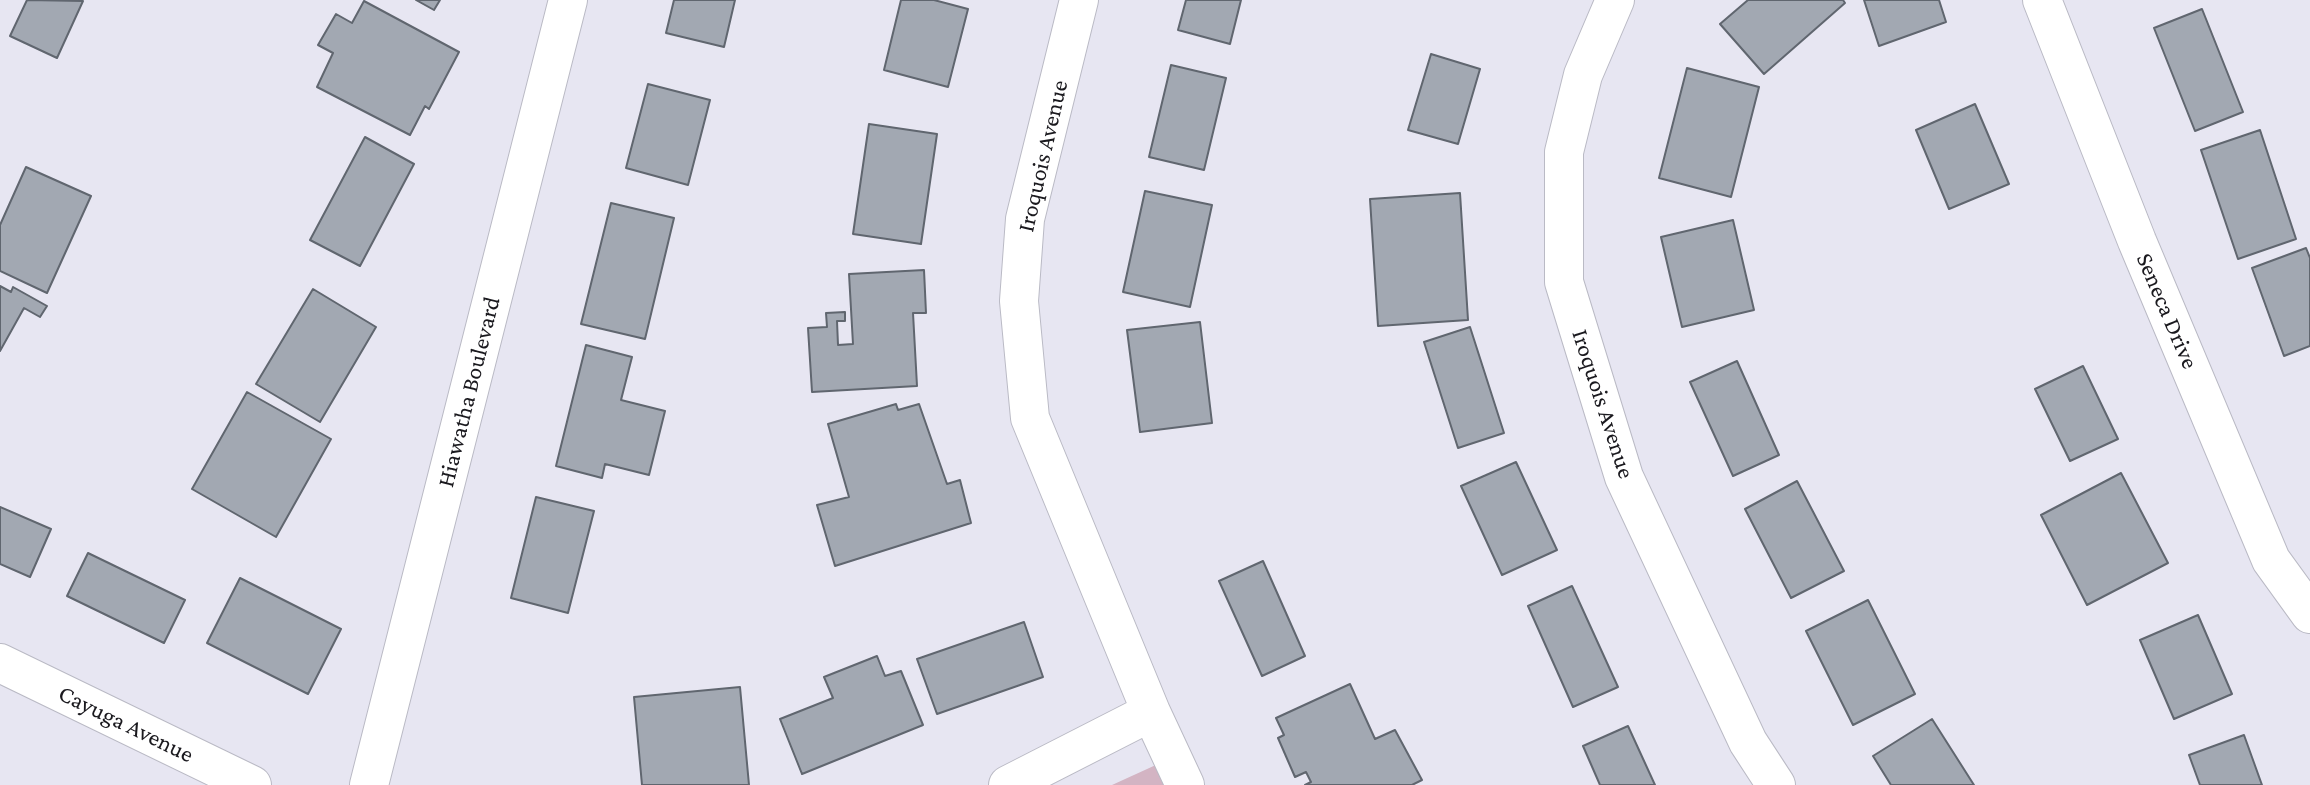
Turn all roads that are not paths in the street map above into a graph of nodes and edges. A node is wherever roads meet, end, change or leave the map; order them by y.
1 (568, 0) edge
2 (1079, 0) edge
3 (1615, 0) edge
4 (2042, 0) edge
5 (2310, 614) edge
6 (0, 663) edge
7 (1151, 712) junction
8 (251, 785) edge
9 (369, 785) edge
10 (1008, 785) edge
11 (1185, 785) edge
12 (1776, 785) edge

1 - 9 street, Hiawatha Boulevard
2 - 7 street, Iroquois Avenue
3 - 12 street, Iroquois Avenue
4 - 5 street, Seneca Drive
6 - 8 street, Cayuga Avenue
7 - 10 street
7 - 11 street, Iroquois Avenue

